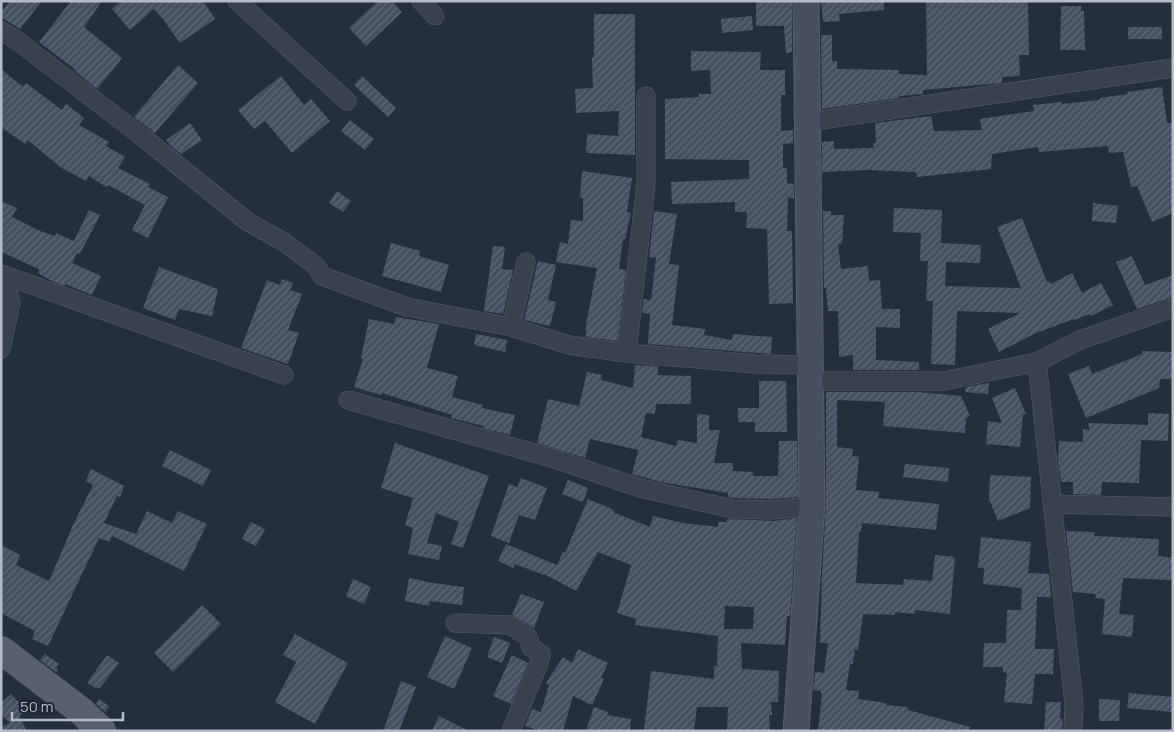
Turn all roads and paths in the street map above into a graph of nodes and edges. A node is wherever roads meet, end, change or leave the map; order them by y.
1 (237, 1) edge
2 (422, 1) edge
3 (806, 1) edge
4 (435, 16) dead end
5 (1, 31) edge
6 (1173, 68) edge
7 (646, 96) dead end
8 (347, 101) dead end
9 (808, 122) junction
10 (526, 262) dead end
11 (3, 274) edge
12 (28, 284) junction
13 (11, 303) junction
14 (1173, 308) edge
15 (511, 327) junction
16 (1, 349) edge
17 (626, 353) junction
18 (1037, 362) junction
19 (810, 373) junction
20 (284, 375) dead end
21 (348, 400) dead end
22 (1052, 504) junction
23 (812, 506) junction
24 (1173, 507) edge
25 (455, 623) dead end
26 (1, 650) edge
27 (102, 731) edge
28 (511, 731) edge
29 (796, 731) edge
30 (1073, 731) edge

1 - 8 street
2 - 4 street
3 - 9 street
5 - 15 street
6 - 9 street
7 - 17 street
9 - 19 street
10 - 15 street
11 - 12 street
11 - 13 street
12 - 13 street
12 - 20 street
13 - 16 street
14 - 18 street
15 - 17 street
17 - 19 street
18 - 19 street
18 - 22 street
19 - 23 street
21 - 23 street
22 - 24 street
22 - 30 street
23 - 29 street
25 - 28 street
26 - 27 main road

